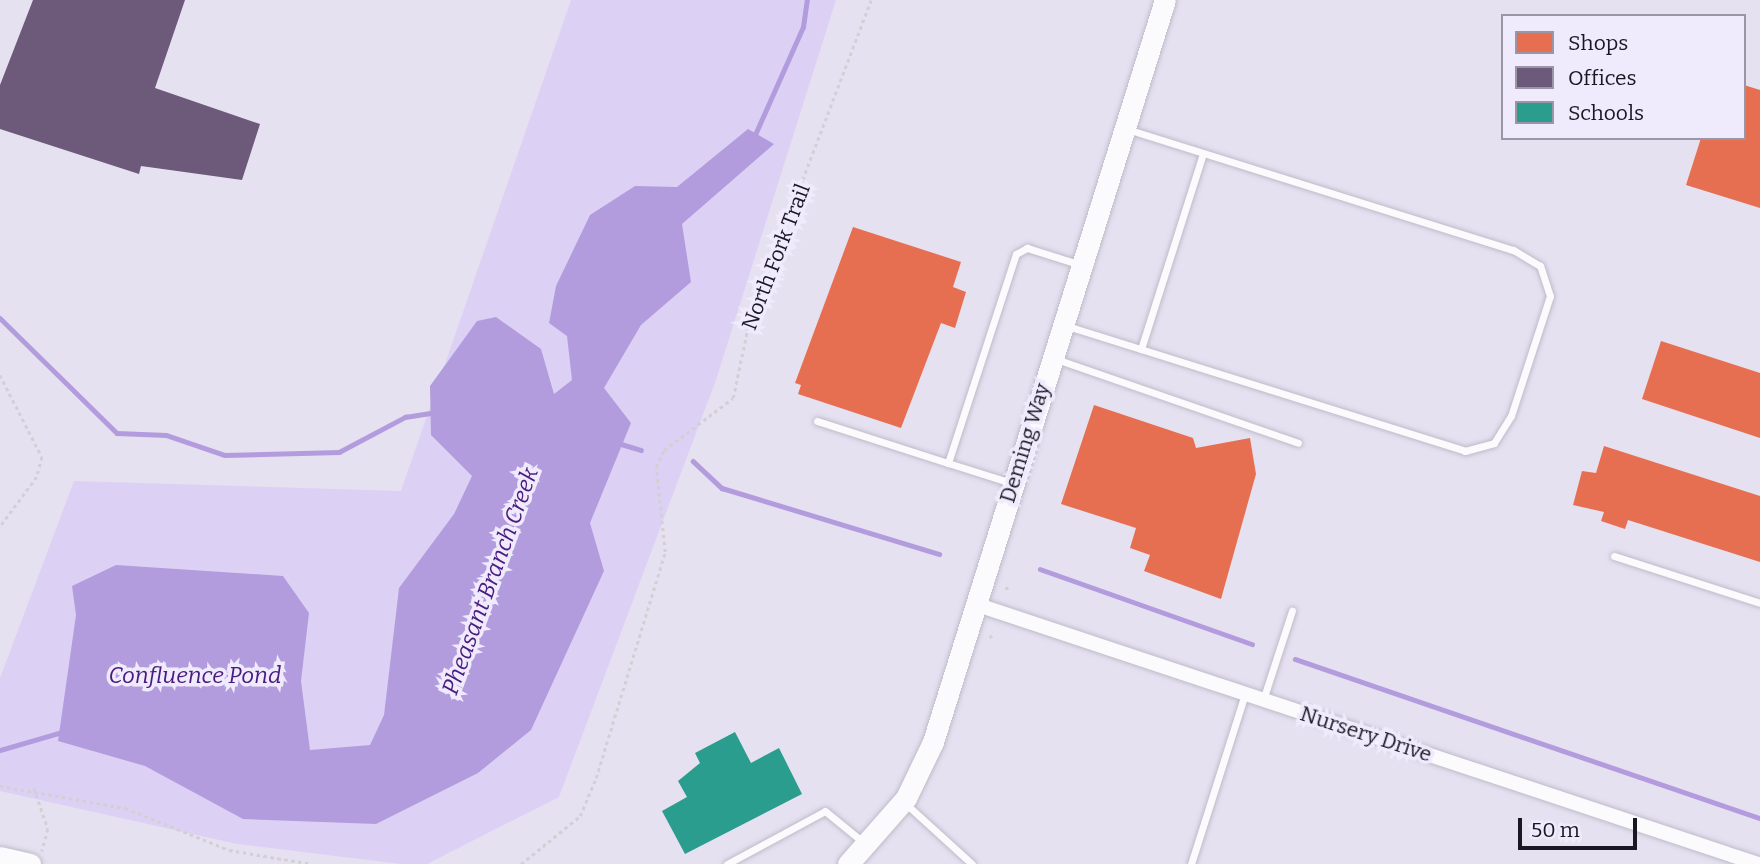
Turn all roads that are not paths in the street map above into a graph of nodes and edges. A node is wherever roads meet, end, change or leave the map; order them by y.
1 (1165, 0) edge
2 (1125, 129) junction
3 (1203, 154) junction
4 (1081, 265) junction
5 (1063, 324) junction
6 (1141, 349) junction
7 (1052, 358) junction
8 (817, 421) dead end
9 (1298, 443) dead end
10 (948, 463) junction
11 (1013, 484) junction
12 (1614, 556) dead end
13 (1760, 603) edge
14 (975, 604) junction
15 (1292, 611) dead end
16 (1245, 694) junction
17 (1263, 700) junction
18 (903, 802) junction
19 (868, 847) junction
20 (0, 856) edge
21 (36, 860) edge
22 (727, 864) edge
23 (848, 864) edge
24 (972, 864) edge
25 (1191, 864) edge
26 (1758, 864) edge

1 - 2 street, Deming Way
2 - 3 lane
2 - 4 street, Deming Way
3 - 6 lane
3 - 6 lane
4 - 5 street, Deming Way
4 - 10 lane
5 - 6 lane
5 - 7 street, Deming Way
7 - 9 lane
7 - 11 street, Deming Way
8 - 10 lane
10 - 11 lane
11 - 14 street, Deming Way
12 - 13 lane
14 - 16 street, Nursery Drive
14 - 18 street, Deming Way
15 - 17 lane
16 - 17 street, Nursery Drive
16 - 25 lane
17 - 26 street, Nursery Drive
18 - 19 street, Deming Way
18 - 24 lane
19 - 22 lane
19 - 23 street, Deming Way
20 - 21 street

